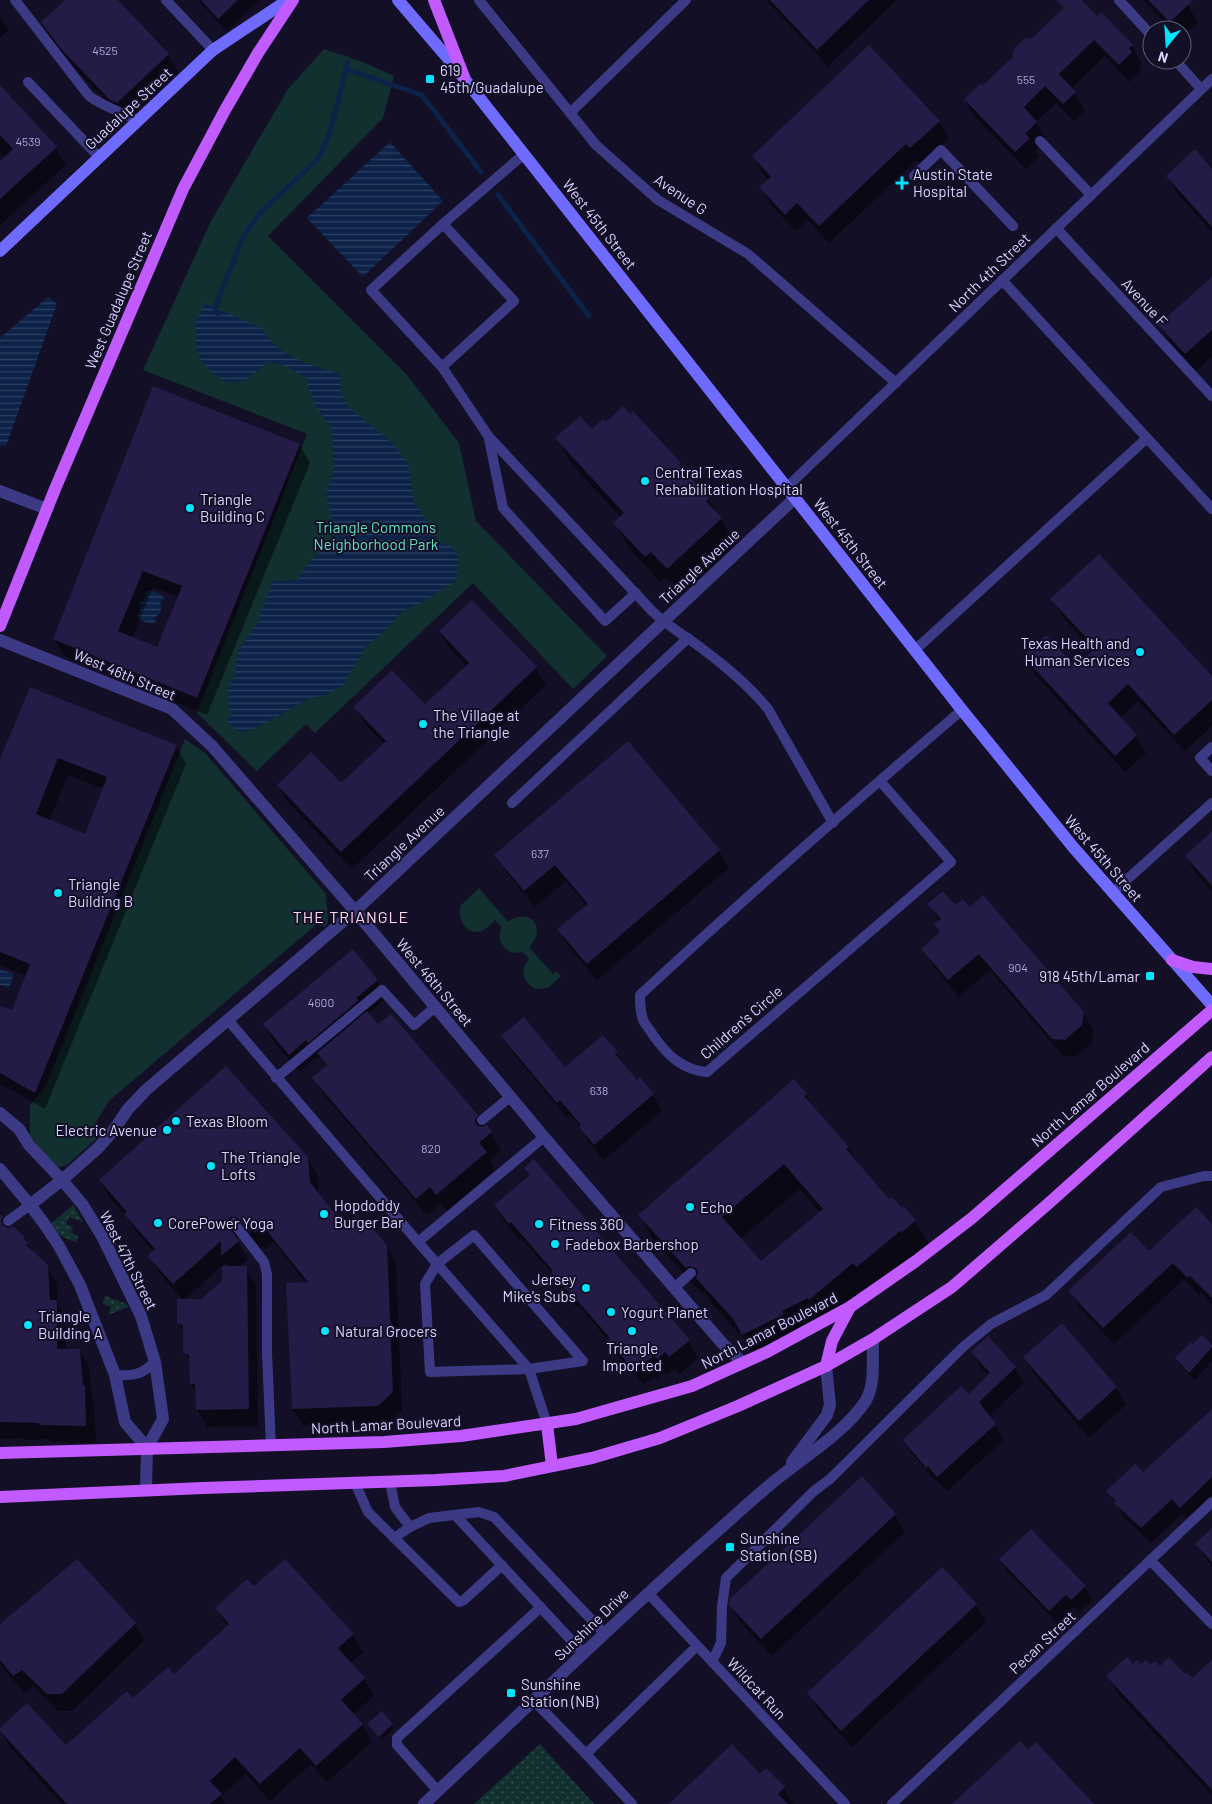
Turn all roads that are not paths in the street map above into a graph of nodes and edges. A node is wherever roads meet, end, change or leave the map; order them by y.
1 (15, 0) edge
2 (166, 0) edge
3 (288, 0) edge
4 (293, 0) edge
5 (398, 0) edge
6 (434, 0) edge
7 (479, 0) edge
8 (686, 0) edge
9 (1119, 0) edge
10 (1142, 25) edge
11 (214, 50) junction
12 (1184, 70) edge
13 (464, 77) junction
14 (1212, 79) edge
15 (28, 82) dead end
16 (1202, 89) junction
17 (570, 113) junction
18 (138, 121) junction
19 (1040, 142) dead end
20 (524, 154) junction
21 (99, 157) junction
22 (914, 176) dead end
23 (1091, 195) junction
24 (443, 224) junction
25 (1013, 226) dead end
26 (1056, 228) junction
27 (0, 251) edge
28 (1002, 280) junction
29 (442, 367) junction
30 (896, 383) junction
31 (1212, 396) edge
32 (489, 437) junction
33 (1147, 438) junction
34 (786, 487) junction
35 (0, 491) edge
36 (795, 498) junction
37 (46, 509) junction
38 (1212, 509) edge
39 (636, 593) junction
40 (663, 623) junction
41 (0, 626) edge
42 (688, 638) junction
43 (0, 640) edge
44 (915, 650) junction
45 (962, 710) junction
46 (1212, 747) edge
47 (1212, 771) edge
48 (880, 781) junction
49 (512, 803) dead end
50 (1212, 803) edge
51 (833, 823) junction
52 (1112, 893) junction
53 (355, 911) junction
54 (1172, 960) junction
55 (1212, 969) edge
56 (1212, 1005) edge
57 (434, 1008) junction
58 (1212, 1010) edge
59 (228, 1020) junction
60 (1212, 1057) edge
61 (276, 1078) junction
62 (510, 1097) junction
63 (0, 1112) edge
64 (482, 1120) dead end
65 (544, 1137) junction
66 (0, 1170) edge
67 (1212, 1176) edge
68 (62, 1180) junction
69 (30, 1204) junction
70 (8, 1221) dead end
71 (234, 1223) dead end
72 (418, 1242) junction
73 (438, 1264) junction
74 (691, 1273) dead end
75 (674, 1288) junction
76 (850, 1307) junction
77 (873, 1339) junction
78 (155, 1362) junction
79 (739, 1365) junction
80 (826, 1366) junction
81 (529, 1369) junction
82 (115, 1375) junction
83 (547, 1424) junction
84 (271, 1446) junction
85 (147, 1448) junction
86 (3, 1453) edge
87 (552, 1466) junction
88 (785, 1472) junction
89 (390, 1482) junction
90 (355, 1483) junction
91 (146, 1490) junction
92 (0, 1497) edge
93 (1212, 1502) edge
94 (455, 1515) junction
95 (410, 1526) junction
96 (394, 1538) junction
97 (1150, 1560) junction
98 (502, 1566) junction
99 (648, 1593) junction
100 (540, 1607) junction
101 (1212, 1624) edge
102 (605, 1634) junction
103 (697, 1646) junction
104 (584, 1654) junction
105 (712, 1662) junction
106 (534, 1701) junction
107 (586, 1754) junction
108 (438, 1791) junction
109 (424, 1804) edge
110 (632, 1804) edge
111 (845, 1804) edge
112 (892, 1804) edge

1 - 18 lane
2 - 11 lane
3 - 11 main road, Guadalupe Street
4 - 37 main road, West Guadalupe Street
5 - 13 main road, West 45th Street
6 - 13 main road
7 - 17 lane, Avenue G
8 - 17 lane
9 - 10 lane
11 - 18 main road, Guadalupe Street
12 - 16 lane
13 - 20 main road, West 45th Street
14 - 16 lane, North 4th Street
15 - 21 lane
16 - 23 lane, North 4th Street
17 - 30 lane, Avenue G
18 - 21 main road, Guadalupe Street
19 - 23 lane
20 - 24 lane
20 - 34 main road, West 45th Street
21 - 27 main road, Guadalupe Street
22 - 25 lane
23 - 26 lane, North 4th Street
24 - 29 lane
24 - 29 lane
26 - 28 lane, North 4th Street
26 - 31 lane, Avenue F
28 - 30 lane, North 4th Street
28 - 33 lane
29 - 32 lane
30 - 34 lane, North 4th Street
32 - 39 lane
32 - 39 lane
33 - 38 lane
33 - 44 lane
34 - 36 main road, West 45th Street
35 - 37 street
36 - 40 street, Triangle Avenue
36 - 44 main road, West 45th Street
37 - 41 main road, West Guadalupe Street
39 - 40 lane
40 - 42 lane
40 - 53 street, Triangle Avenue
42 - 49 lane
42 - 51 lane
43 - 53 street, West 46th Street
44 - 45 main road, West 45th Street
45 - 48 lane, Children's Circle
45 - 52 main road, West 45th Street
46 - 47 lane
48 - 51 lane, Children's Circle
48 - 51 lane, Children's Circle
50 - 52 lane
52 - 54 main road, West 45th Street
53 - 57 street, West 46th Street
53 - 59 street, Triangle Avenue
54 - 55 main road
54 - 56 main road, West 45th Street
57 - 61 lane
57 - 62 street, West 46th Street
58 - 76 main road, North Lamar Boulevard
59 - 61 lane
59 - 68 street, Triangle Avenue
60 - 77 main road
61 - 72 lane
62 - 64 lane
62 - 65 street, West 46th Street
63 - 68 street, West 47th Street
65 - 72 lane
65 - 75 street, West 46th Street
66 - 69 street
67 - 105 lane
68 - 69 street, Triangle Avenue
68 - 78 street, West 47th Street
69 - 70 lane
69 - 82 street
71 - 84 lane
72 - 73 lane
73 - 81 lane
73 - 81 lane
73 - 81 lane
74 - 75 lane
75 - 79 street, West 46th Street
76 - 79 main road, North Lamar Boulevard
76 - 80 main road
77 - 80 main road
77 - 88 street, Sunshine Drive
78 - 82 lane
78 - 85 street, West 47th Street
79 - 83 main road, North Lamar Boulevard
80 - 87 main road
80 - 88 street, Sunshine Drive
81 - 83 lane
82 - 85 street
83 - 84 main road, North Lamar Boulevard
83 - 87 main road
84 - 85 main road, North Lamar Boulevard
85 - 86 main road, North Lamar Boulevard
85 - 91 street, West 47th Street
87 - 89 main road
88 - 99 street, Sunshine Drive
89 - 90 main road
89 - 95 lane
90 - 91 main road
90 - 96 lane
91 - 92 main road
93 - 97 lane, Pecan Street
94 - 95 lane
94 - 98 lane
94 - 102 lane
95 - 96 lane
96 - 98 lane
97 - 101 lane
97 - 112 lane, Pecan Street
98 - 100 lane
99 - 102 street, Sunshine Drive
99 - 103 lane, Wildcat Run
100 - 104 lane
100 - 108 lane
102 - 104 street, Sunshine Drive
103 - 105 lane, Wildcat Run
103 - 107 lane
104 - 106 street, Sunshine Drive
105 - 111 lane, Wildcat Run
106 - 107 lane
106 - 108 street, Sunshine Drive
107 - 110 lane
108 - 109 street, Sunshine Drive

